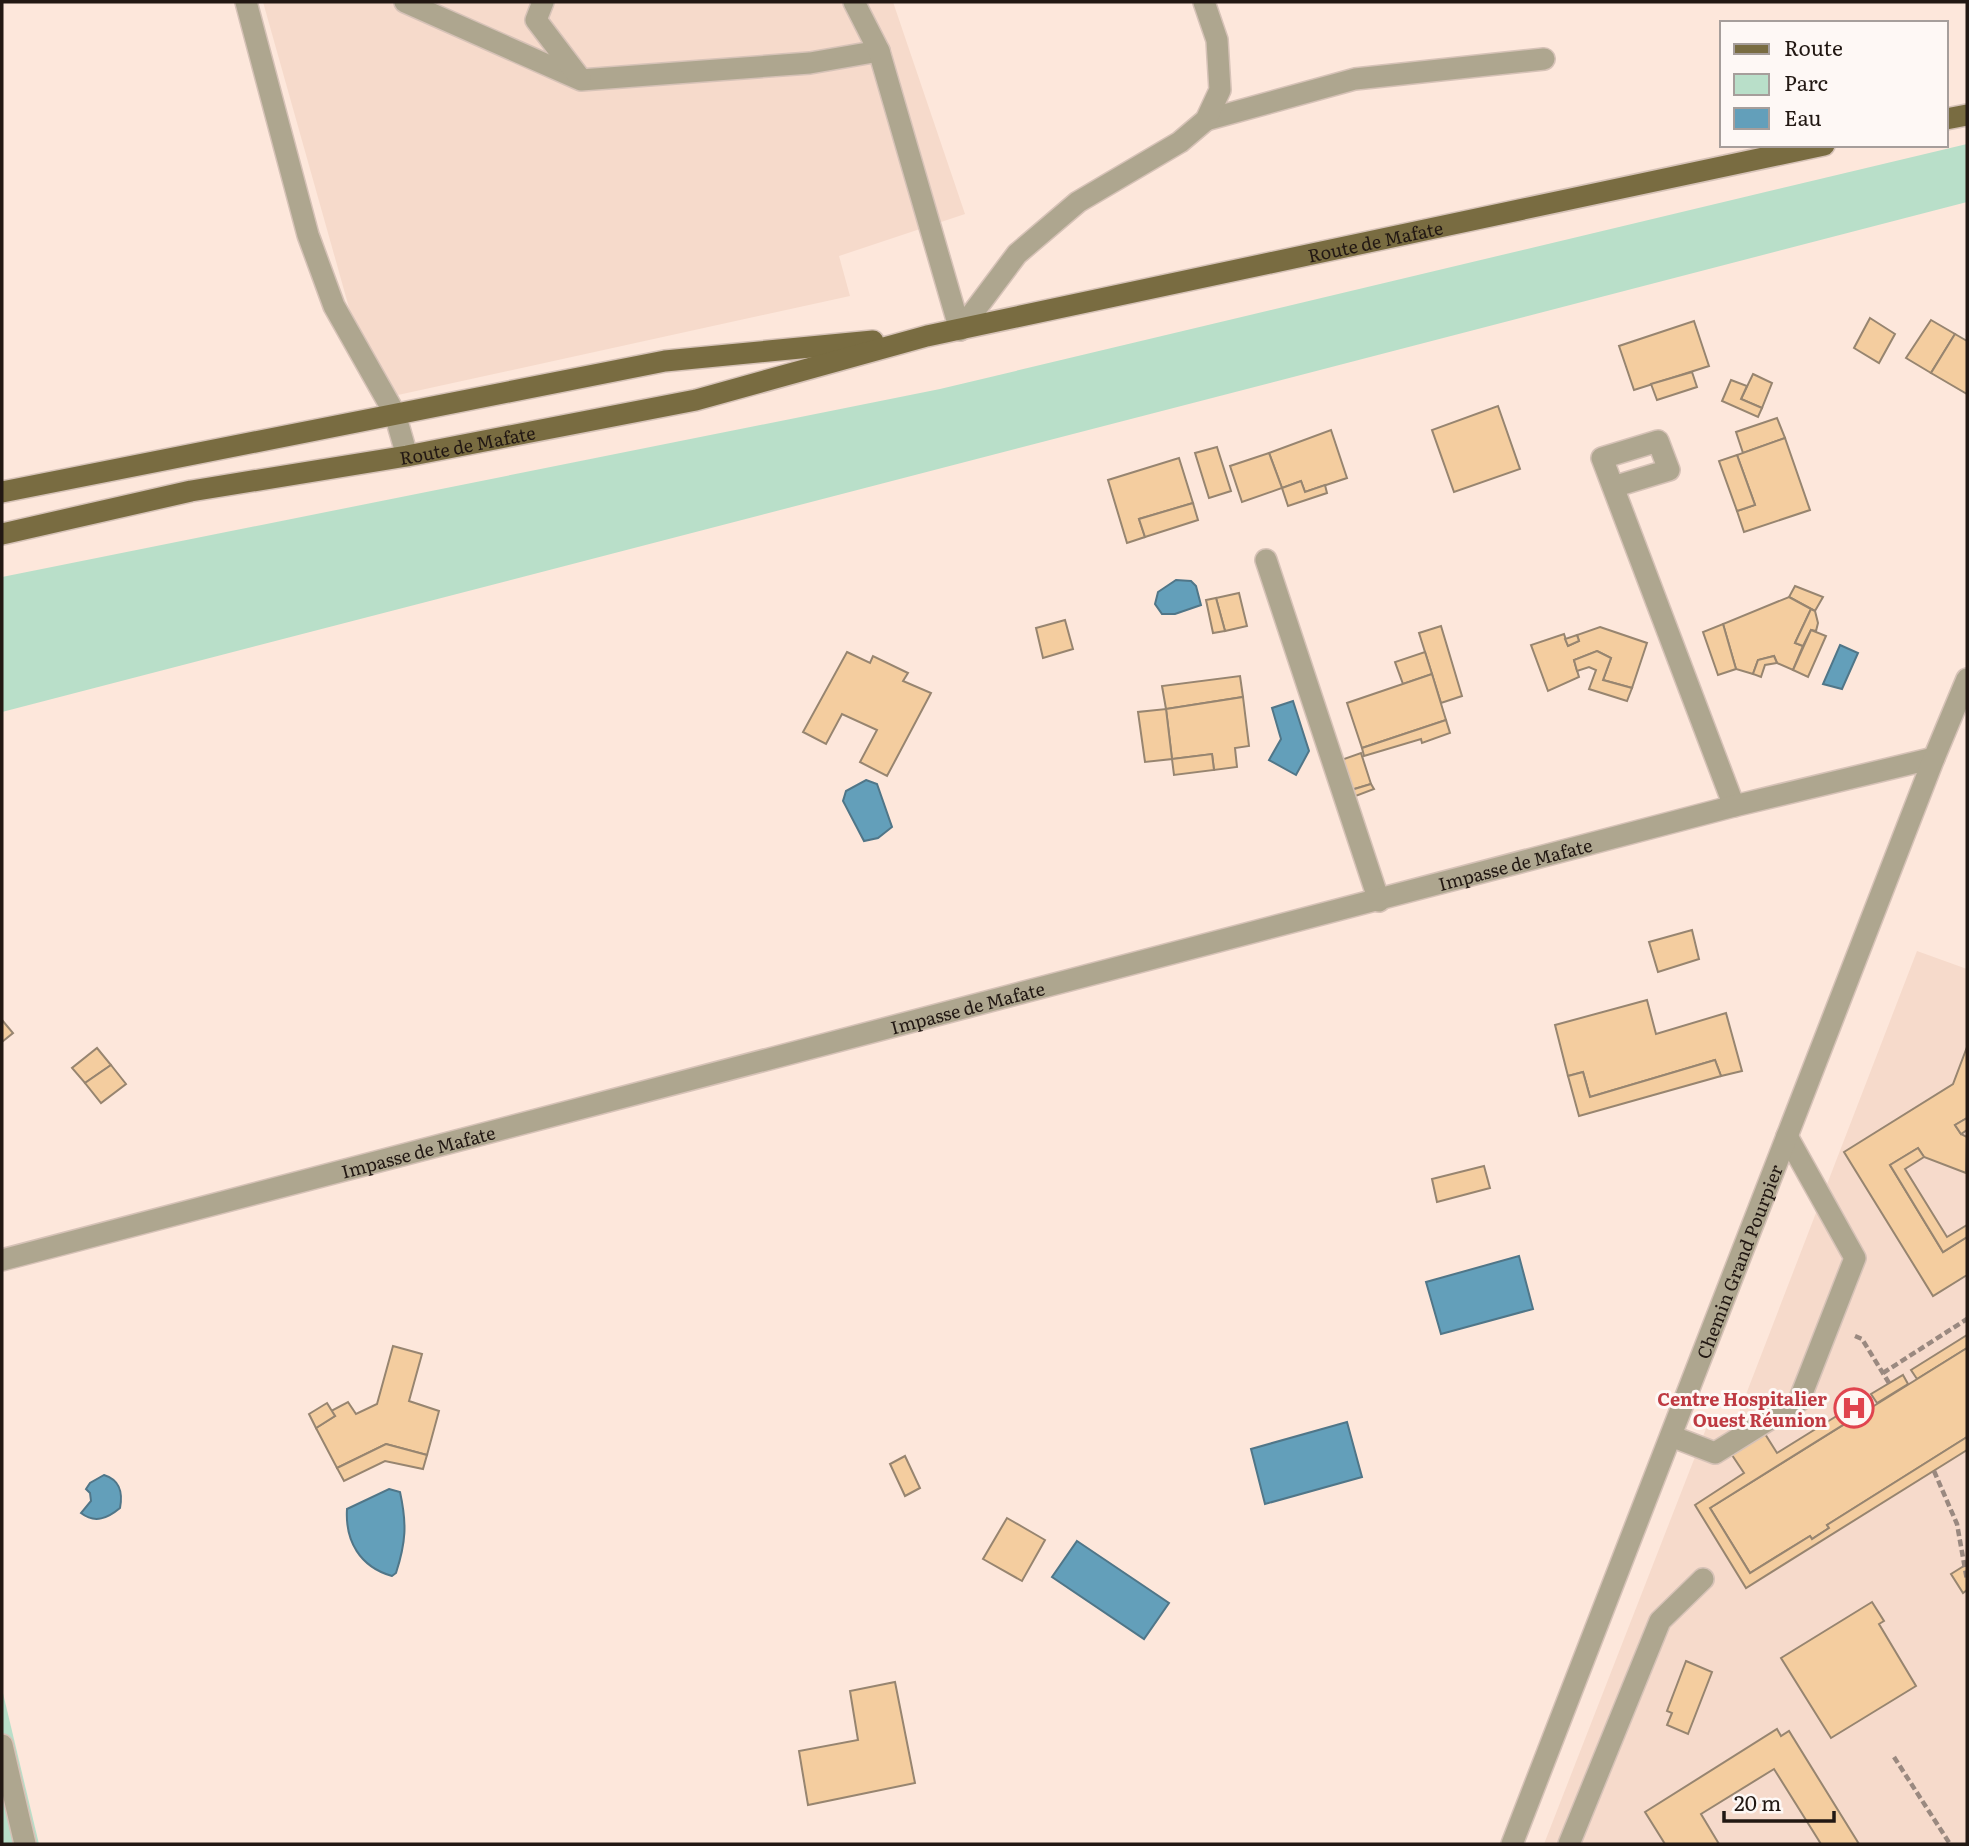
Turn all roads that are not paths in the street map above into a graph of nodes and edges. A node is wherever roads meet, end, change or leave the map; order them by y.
1 (246, 2) edge
2 (405, 2) edge
3 (543, 2) edge
4 (854, 2) edge
5 (1204, 2) edge
6 (879, 51) junction
7 (1544, 59) dead end
8 (581, 80) junction
9 (1967, 115) edge
10 (1948, 119) edge
11 (1206, 120) junction
12 (1815, 147) edge
13 (960, 330) junction
14 (927, 336) junction
15 (395, 414) junction
16 (407, 456) junction
17 (1613, 487) dead end
18 (2, 492) edge
19 (2, 534) edge
20 (1266, 560) dead end
21 (1967, 679) edge
22 (1934, 758) junction
23 (1734, 806) junction
24 (1379, 901) junction
25 (1787, 1136) junction
26 (2, 1260) edge
27 (1671, 1436) junction
28 (1703, 1579) dead end
29 (2, 1745) edge
30 (25, 1844) edge
31 (1512, 1844) edge
32 (1569, 1844) edge

1 - 15 street
2 - 8 street
3 - 8 street
4 - 6 street
5 - 11 street
6 - 8 street
6 - 13 street
7 - 11 street
9 - 10 main road
11 - 13 street
12 - 13 main road, Route de Mafate
13 - 14 main road, Route de Mafate
14 - 15 main road, Route de Mafate
14 - 16 main road, Route de Mafate
15 - 16 street
15 - 18 main road, Route de Mafate
16 - 19 main road, Route de Mafate
17 - 23 street
20 - 24 street
21 - 22 street, Chemin Grand Pourpier
22 - 23 street, Impasse de Mafate
22 - 25 street, Chemin Grand Pourpier
23 - 24 street, Impasse de Mafate
24 - 26 street, Impasse de Mafate
25 - 27 street, Chemin Grand Pourpier
25 - 27 street
27 - 31 street, Chemin Grand Pourpier
28 - 32 street
29 - 30 street

